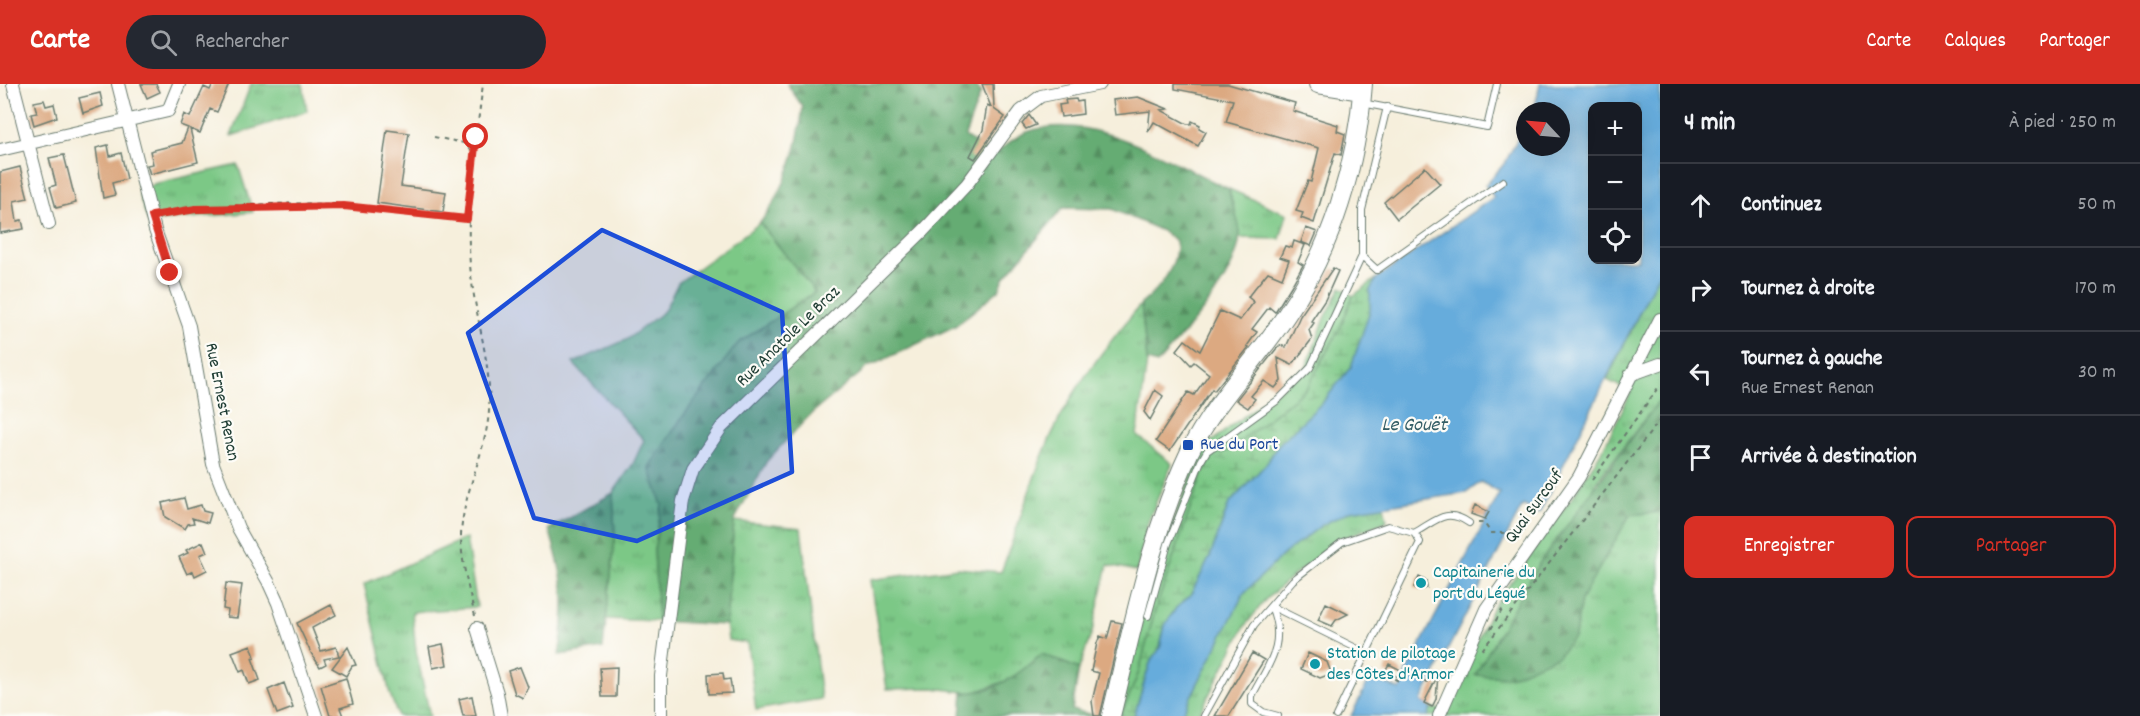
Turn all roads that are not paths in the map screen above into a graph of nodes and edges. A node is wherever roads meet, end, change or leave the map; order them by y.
1 (13, 84) edge
2 (118, 84) edge
3 (179, 84) edge
4 (1100, 84) edge
5 (1318, 84) edge
6 (1497, 84) edge
7 (1362, 93) edge
8 (1387, 107) junction
9 (126, 119) junction
10 (28, 143) junction
11 (0, 150) edge
12 (1503, 181) dead end
13 (48, 224) dead end
14 (1362, 256) junction
15 (1660, 319) edge
16 (1656, 338) edge
17 (1660, 364) edge
18 (1630, 375) junction
19 (1469, 523) road end
20 (1414, 533) junction
21 (1271, 606) junction
22 (1148, 616) dead end
23 (477, 628) road end
24 (1366, 653) junction
25 (316, 716) edge
26 (501, 716) edge
27 (661, 716) edge
28 (1111, 716) edge
29 (1204, 716) edge
30 (1278, 716) edge
31 (1336, 716) edge
32 (1439, 716) edge

1 - 10 street
2 - 9 street, Rue Ernest Renan
3 - 9 street
4 - 27 street, Rue Anatole Le Braz
5 - 7 street
6 - 8 lane
7 - 8 lane
7 - 28 street
8 - 14 lane
9 - 10 street
9 - 25 street, Rue Ernest Renan
10 - 11 street
10 - 13 street
12 - 14 lane
14 - 22 lane
15 - 16 street, Quai Surcouf
16 - 18 street, Quai Surcouf
17 - 18 street
18 - 32 street, Quai Surcouf
19 - 20 lane
20 - 21 lane
20 - 24 lane
21 - 24 lane
21 - 29 lane
21 - 30 lane
23 - 26 street
24 - 31 lane

